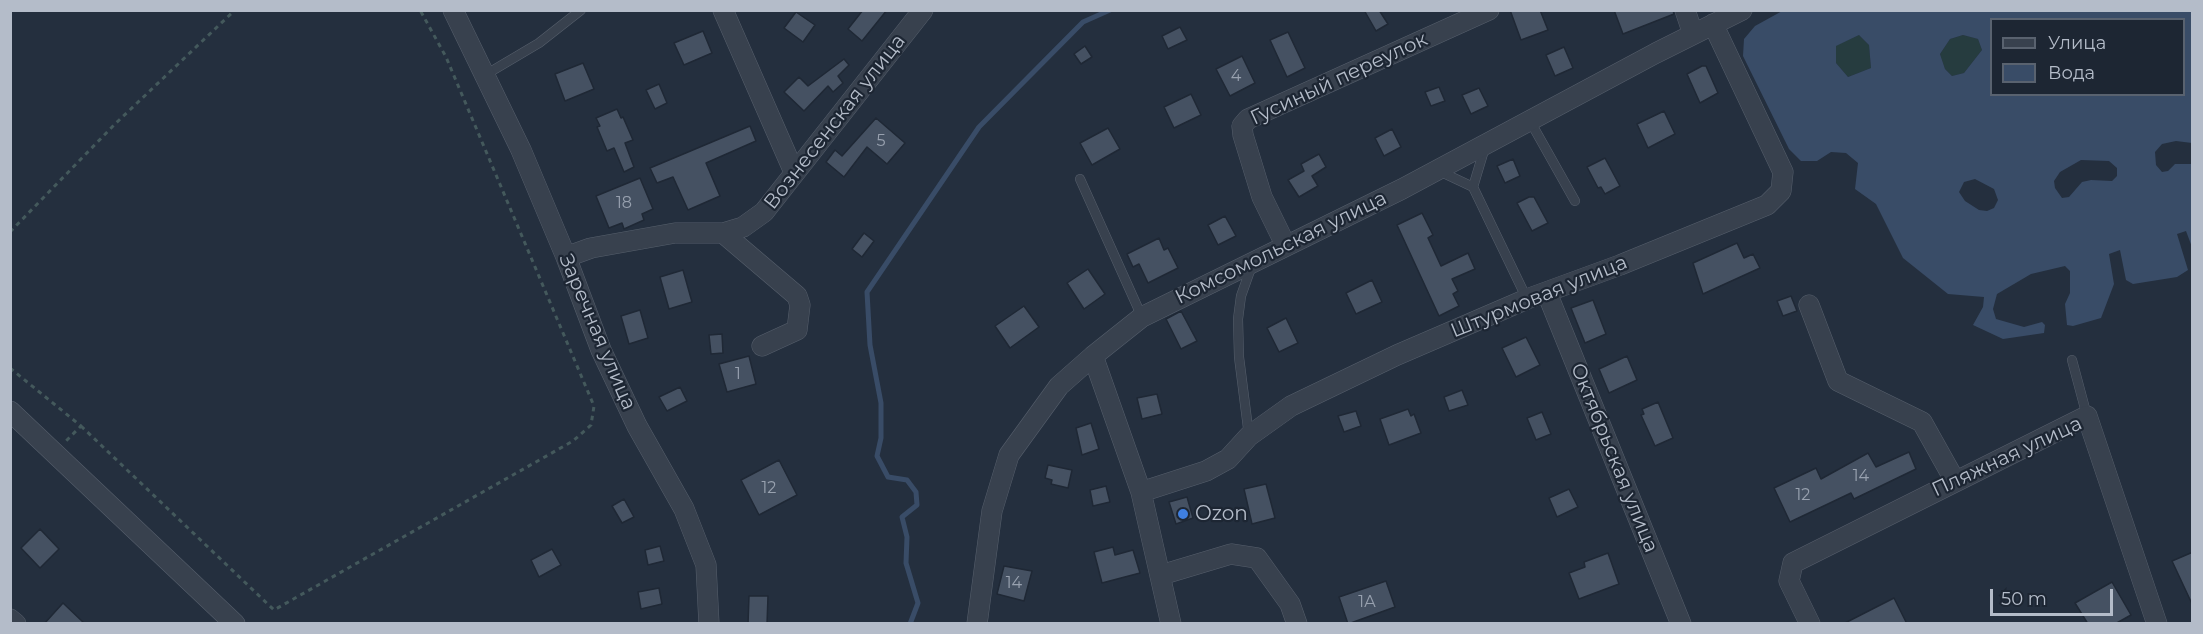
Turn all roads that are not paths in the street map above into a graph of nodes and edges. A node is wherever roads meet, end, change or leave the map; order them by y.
1 (453, 10) edge
2 (581, 10) edge
3 (723, 10) edge
4 (923, 10) edge
5 (1489, 10) edge
6 (1685, 10) edge
7 (1743, 10) edge
8 (1713, 24) junction
9 (1694, 34) junction
10 (485, 75) junction
11 (1530, 121) junction
12 (1486, 144) junction
13 (1437, 170) junction
14 (794, 172) junction
15 (1080, 179) dead end
16 (1473, 187) junction
17 (1575, 201) dead end
18 (723, 233) junction
19 (1286, 246) junction
20 (566, 257) junction
21 (1252, 262) junction
22 (1546, 293) junction
23 (1527, 299) junction
24 (1809, 305) dead end
25 (1142, 316) junction
26 (762, 346) dead end
27 (1093, 356) junction
28 (2072, 360) dead end
29 (10, 411) edge
30 (2087, 416) junction
31 (1249, 436) junction
32 (1955, 481) junction
33 (1141, 492) junction
34 (1161, 575) junction
35 (10, 619) edge
36 (16, 624) edge
37 (235, 624) edge
38 (709, 624) edge
39 (977, 624) edge
40 (1171, 624) edge
41 (1297, 624) edge
42 (1682, 624) edge
43 (1810, 624) edge
44 (2157, 624) edge

1 - 10 street, Заречная улица
2 - 10 lane
3 - 14 street
4 - 14 street, Вознесенская улица
5 - 19 street, Гусиный переулок
6 - 9 street
7 - 8 street, Комсомольская улица
8 - 9 street, Комсомольская улица
8 - 22 street, Штурмовая улица
9 - 11 street, Комсомольская улица
10 - 20 street, Заречная улица
11 - 12 street, Комсомольская улица
11 - 17 lane
12 - 13 street, Комсомольская улица
12 - 16 lane
13 - 16 lane
13 - 19 street, Комсомольская улица
14 - 18 street, Вознесенская улица
15 - 25 lane
16 - 23 lane
18 - 20 street, Вознесенская улица
18 - 26 street
19 - 21 street, Комсомольская улица
20 - 38 street, Заречная улица
21 - 25 street, Комсомольская улица
21 - 31 lane
22 - 23 street, Штурмовая улица
22 - 42 street, Октябрьская улица
23 - 31 street, Штурмовая улица
24 - 32 street
25 - 27 street, Комсомольская улица
27 - 33 street
27 - 39 street, Комсомольская улица
28 - 30 lane
29 - 37 street
30 - 32 street, Пляжная улица
30 - 44 street, Пляжная улица
31 - 33 street, Штурмовая улица
32 - 43 street, Пляжная улица
33 - 34 street
34 - 40 street
34 - 41 street
35 - 36 street

